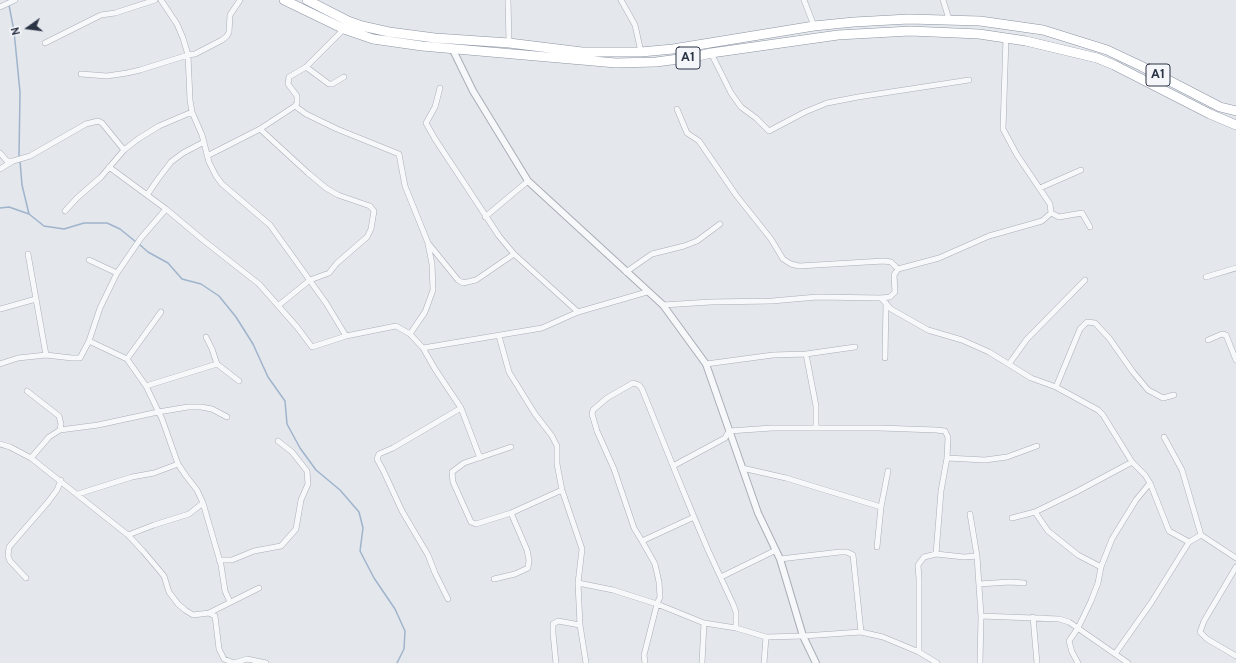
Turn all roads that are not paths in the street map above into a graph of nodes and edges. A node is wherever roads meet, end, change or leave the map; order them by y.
1 (15, 0) edge
2 (155, 0) edge
3 (161, 0) edge
4 (240, 0) edge
5 (284, 0) edge
6 (307, 0) edge
7 (508, 0) edge
8 (621, 0) edge
9 (804, 0) edge
10 (943, 0) edge
11 (0, 7) edge
12 (949, 19) junction
13 (814, 26) junction
14 (344, 29) junction
15 (1006, 38) junction
16 (46, 43) dead end
17 (509, 44) junction
18 (452, 48) junction
19 (641, 52) junction
20 (711, 53) junction
21 (188, 55) junction
22 (306, 66) junction
23 (81, 74) dead end
24 (344, 77) dead end
25 (969, 80) dead end
26 (440, 88) dead end
27 (1236, 103) edge
28 (295, 106) junction
29 (1220, 107) junction
30 (676, 109) dead end
31 (1236, 111) edge
32 (192, 112) junction
33 (1236, 125) edge
34 (260, 129) junction
35 (204, 142) junction
36 (124, 150) junction
37 (0, 153) edge
38 (207, 156) junction
39 (15, 161) junction
40 (109, 167) junction
41 (0, 169) edge
42 (1081, 170) dead end
43 (528, 182) junction
44 (1040, 188) junction
45 (147, 195) junction
46 (166, 209) junction
47 (65, 211) dead end
48 (1051, 213) junction
49 (485, 217) junction
50 (720, 224) dead end
51 (1090, 227) dead end
52 (428, 243) junction
53 (28, 254) dead end
54 (514, 254) junction
55 (89, 260) dead end
56 (1236, 268) edge
57 (898, 269) junction
58 (626, 272) junction
59 (117, 273) junction
60 (1206, 277) dead end
61 (310, 280) junction
62 (1085, 280) dead end
63 (647, 292) junction
64 (880, 298) junction
65 (36, 299) junction
66 (886, 304) junction
67 (279, 305) junction
68 (663, 305) junction
69 (0, 310) edge
70 (161, 312) dead end
71 (578, 312) junction
72 (410, 334) junction
73 (206, 336) dead end
74 (346, 336) junction
75 (499, 336) junction
76 (1208, 340) dead end
77 (89, 341) junction
78 (855, 347) dead end
79 (423, 348) junction
80 (806, 354) junction
81 (46, 355) junction
82 (885, 358) dead end
83 (128, 359) junction
84 (1236, 360) edge
85 (0, 364) edge
86 (217, 364) junction
87 (706, 364) junction
88 (1009, 364) junction
89 (239, 381) dead end
90 (146, 386) junction
91 (1056, 387) junction
92 (27, 391) dead end
93 (1174, 396) dead end
94 (461, 408) junction
95 (158, 412) junction
96 (227, 417) dead end
97 (816, 428) junction
98 (60, 430) junction
99 (729, 431) junction
100 (1164, 437) dead end
101 (278, 441) dead end
102 (0, 444) edge
103 (1037, 446) dead end
104 (511, 447) dead end
105 (31, 458) junction
106 (480, 458) junction
107 (947, 458) junction
108 (1132, 462) junction
109 (178, 464) junction
110 (673, 466) junction
111 (742, 468) junction
112 (888, 470) dead end
113 (61, 480) junction
114 (1150, 483) junction
115 (562, 490) junction
116 (78, 494) junction
117 (203, 504) junction
118 (882, 507) junction
119 (1035, 512) junction
120 (511, 513) junction
121 (970, 514) dead end
122 (694, 517) junction
123 (1012, 518) dead end
124 (128, 535) junction
125 (1201, 535) junction
126 (642, 541) junction
127 (1189, 542) junction
128 (877, 547) dead end
129 (776, 550) junction
130 (936, 554) junction
131 (978, 556) junction
132 (1236, 558) edge
133 (780, 559) junction
134 (219, 560) junction
135 (1101, 567) junction
136 (1236, 567) edge
137 (721, 577) junction
138 (26, 578) dead end
139 (494, 580) dead end
140 (578, 583) junction
141 (1024, 583) dead end
142 (979, 584) junction
143 (259, 588) dead end
144 (448, 599) dead end
145 (230, 602) junction
146 (657, 604) junction
147 (209, 613) junction
148 (981, 616) junction
149 (1033, 618) junction
150 (704, 623) junction
151 (580, 624) junction
152 (736, 628) junction
153 (1078, 628) junction
154 (862, 632) junction
155 (803, 636) junction
156 (766, 637) junction
157 (919, 652) junction
158 (1115, 654) junction
159 (1236, 656) edge
160 (266, 663) edge
161 (556, 663) edge
162 (586, 663) edge
163 (645, 663) edge
164 (702, 663) edge
165 (764, 663) edge
166 (816, 663) edge
167 (937, 663) edge
168 (980, 663) edge
169 (1037, 663) edge
170 (1078, 663) edge
171 (1128, 663) edge

1 - 11 street
2 - 16 street
3 - 21 street
4 - 21 street
5 - 14 highway, A1
6 - 17 highway, A1
7 - 17 street
8 - 19 street
9 - 13 street
10 - 12 street
12 - 13 highway, A1
12 - 29 highway, A1
13 - 19 highway, A1
14 - 18 highway, A1
14 - 22 street
15 - 20 highway, A1
15 - 33 highway, A1
15 - 44 street
17 - 19 highway, A1
18 - 20 highway, A1
18 - 43 street
20 - 25 street
21 - 23 street
21 - 32 street
22 - 24 street
22 - 28 street
26 - 49 street
27 - 29 highway
28 - 34 street
28 - 52 street
29 - 31 highway, A1
30 - 57 street
32 - 35 street
32 - 36 street
34 - 38 street
34 - 61 street
35 - 38 street
35 - 45 street
36 - 39 street
36 - 40 street
37 - 39 street
38 - 61 street
39 - 41 street
40 - 45 street
40 - 47 street
42 - 44 street
43 - 49 street
43 - 58 street
44 - 48 street
45 - 46 street
46 - 59 street
46 - 67 street
48 - 51 street
48 - 57 street
49 - 54 street
50 - 58 street
52 - 54 street
52 - 72 street
53 - 65 street
54 - 71 street
55 - 59 street
56 - 60 street
57 - 64 street
58 - 63 street
59 - 77 street
61 - 67 street
61 - 74 street
62 - 88 street
63 - 68 street
63 - 71 street
64 - 66 street
64 - 68 street
65 - 69 street
65 - 81 street
66 - 82 street
66 - 88 street
67 - 74 street
68 - 87 street
70 - 83 street
71 - 75 street
72 - 74 street
72 - 79 street
73 - 86 street
75 - 79 street
75 - 115 street
76 - 84 street
77 - 81 street
77 - 83 street
78 - 80 street
79 - 94 street
80 - 87 street
80 - 97 street
81 - 85 street
83 - 90 street
86 - 89 street
86 - 90 street
87 - 99 street
88 - 91 street
90 - 95 street
91 - 93 street
91 - 108 street
92 - 98 street
94 - 106 street
94 - 144 street
95 - 96 street
95 - 98 street
95 - 109 street
97 - 99 street
97 - 107 street
98 - 105 street
99 - 110 street
99 - 111 street
100 - 125 street
101 - 134 street
102 - 105 street
103 - 107 street
104 - 106 street
105 - 113 street
106 - 120 street
107 - 130 street
108 - 114 street
108 - 119 street
109 - 116 street
109 - 117 street
110 - 122 street
110 - 126 street
111 - 118 street
111 - 129 street
112 - 118 street
113 - 116 street
113 - 138 street
114 - 127 street
114 - 135 street
115 - 120 street
115 - 140 street
116 - 124 street
117 - 124 street
117 - 134 street
118 - 128 street
119 - 123 street
119 - 135 street
120 - 139 street
121 - 131 street
122 - 126 street
122 - 137 street
124 - 147 street
125 - 127 street
125 - 132 street
126 - 146 street
127 - 158 street
129 - 133 street
129 - 137 street
130 - 131 street
130 - 157 street
131 - 142 street
133 - 154 street
133 - 155 street
134 - 145 street
135 - 153 street
136 - 159 street
137 - 152 street
140 - 146 street
140 - 151 street
141 - 142 street
142 - 148 street
143 - 145 street
145 - 147 street
146 - 150 street
146 - 163 street
147 - 160 street
148 - 149 street
148 - 168 street
149 - 153 street
149 - 169 street
150 - 152 street
150 - 164 street
151 - 161 street
151 - 162 street
152 - 156 street
153 - 158 street
153 - 170 street
154 - 155 street
154 - 157 street
155 - 156 street
155 - 166 street
156 - 165 street
157 - 167 street
158 - 171 street

